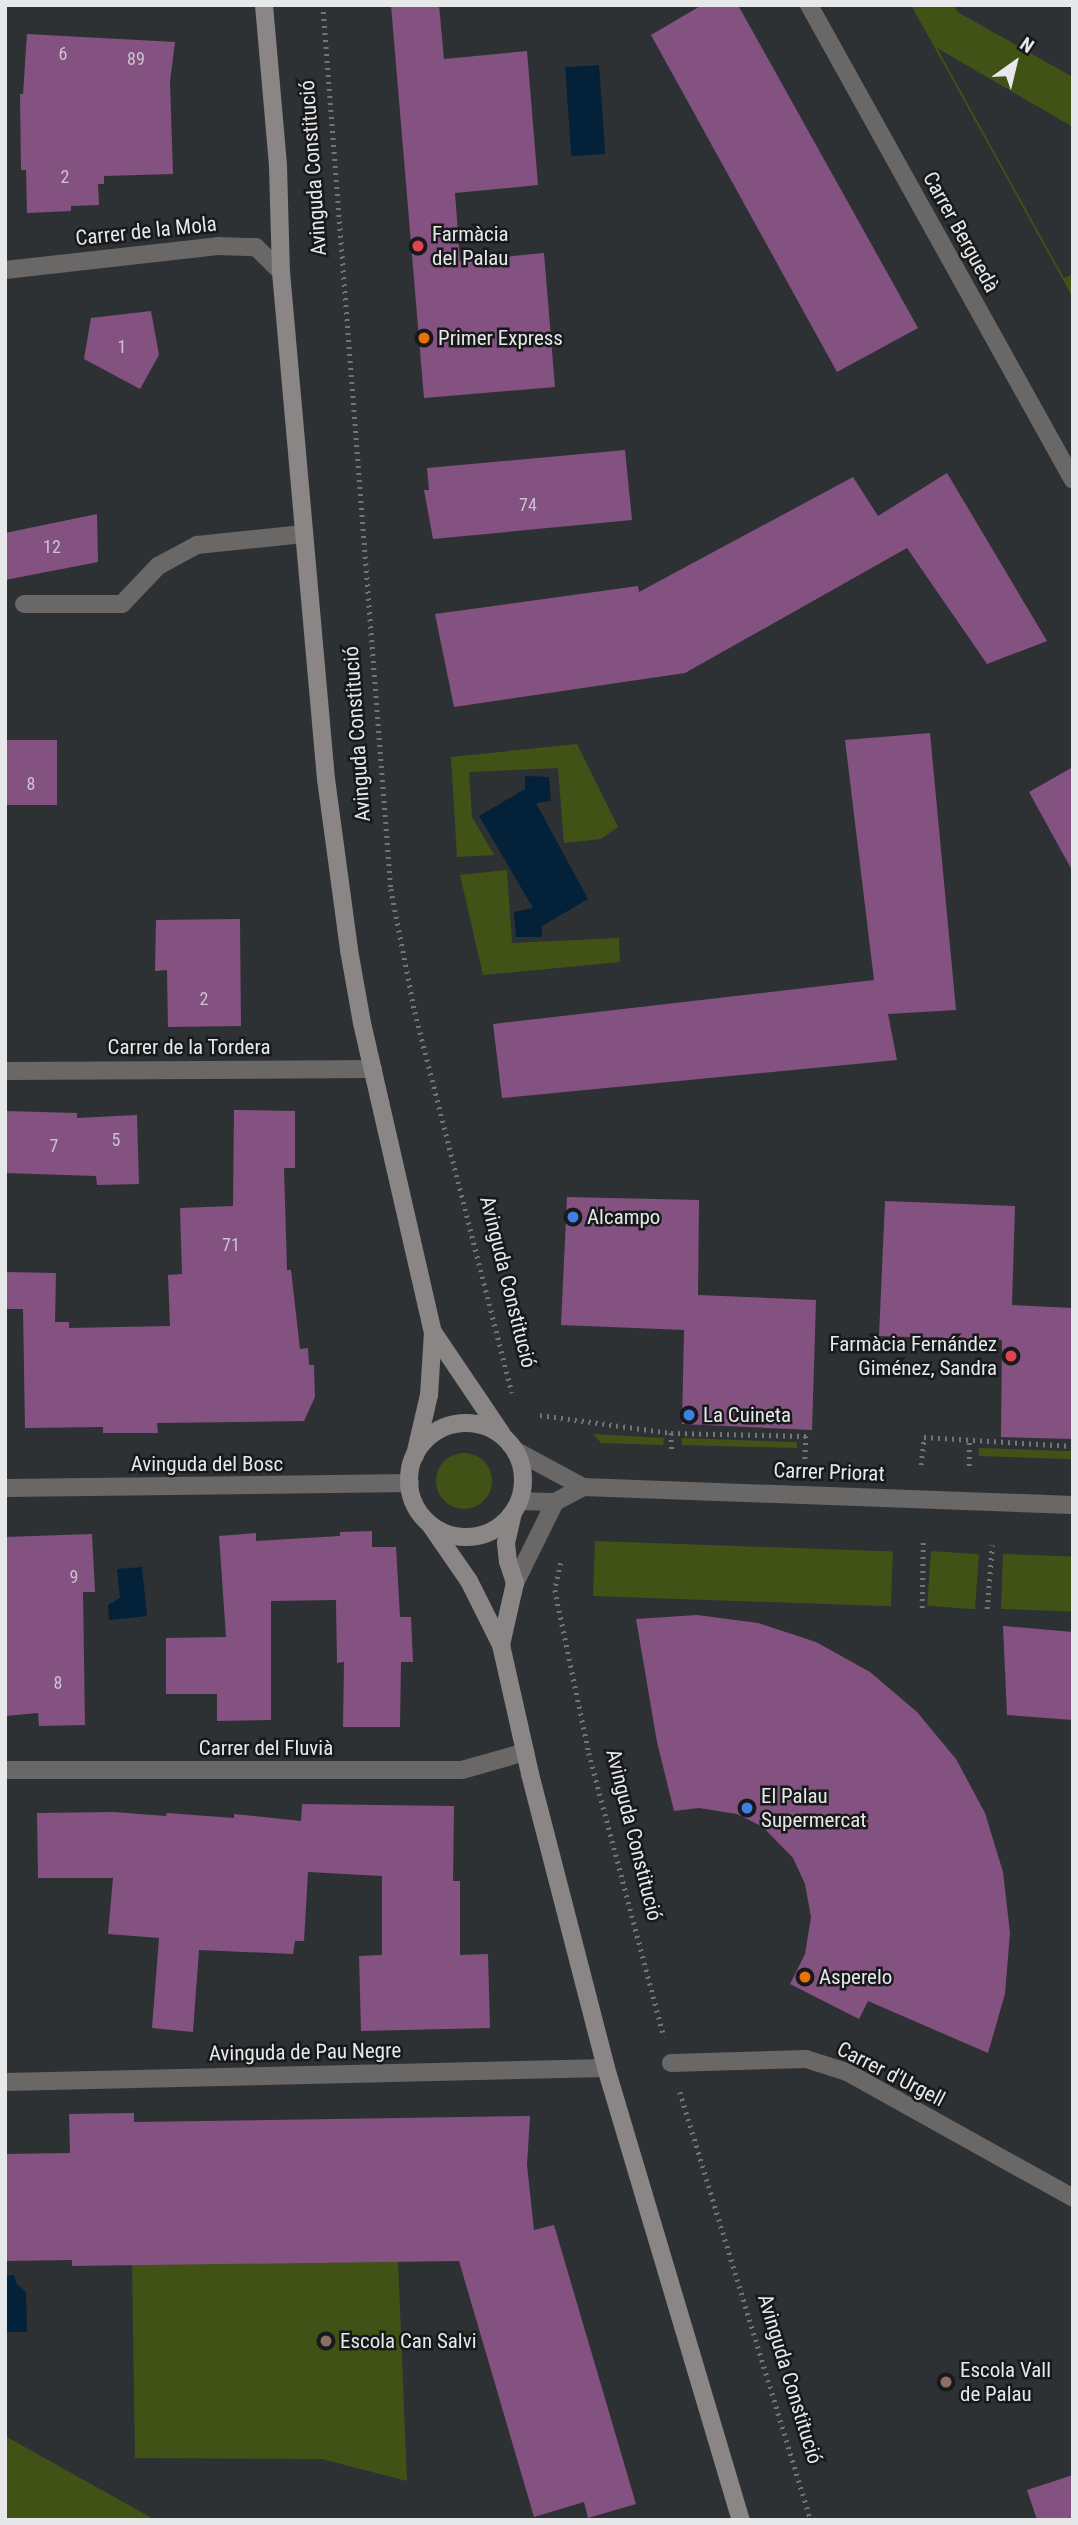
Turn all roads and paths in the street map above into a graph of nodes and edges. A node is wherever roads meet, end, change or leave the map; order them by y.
1 (264, 5) edge
2 (323, 5) edge
3 (809, 5) edge
4 (5, 270) edge
5 (281, 272) junction
6 (1073, 480) edge
7 (303, 534) junction
8 (24, 604) dead end
9 (373, 1069) junction
10 (5, 1071) edge
11 (433, 1332) junction
12 (514, 1399) dead end
13 (540, 1415) dead end
14 (671, 1433) junction
15 (969, 1440) junction
16 (510, 1444) junction
17 (1073, 1446) edge
18 (672, 1453) dead end
19 (415, 1455) junction
20 (805, 1460) dead end
21 (921, 1465) dead end
22 (969, 1466) dead end
23 (410, 1483) junction
24 (583, 1487) junction
25 (5, 1488) edge
26 (555, 1502) junction
27 (1073, 1504) edge
28 (516, 1508) junction
29 (431, 1526) junction
30 (923, 1542) dead end
31 (992, 1545) dead end
32 (563, 1555) dead end
33 (515, 1583) junction
34 (922, 1608) dead end
35 (987, 1609) dead end
36 (501, 1645) junction
37 (525, 1752) junction
38 (5, 1770) edge
39 (671, 2063) junction
40 (606, 2068) junction
41 (5, 2082) edge
42 (1073, 2198) edge
43 (741, 2520) edge
44 (811, 2520) edge

1 - 5 street, Avinguda Constitució
2 - 12 path, Avinguda Constitució
3 - 6 street, Carrer Berguedà
4 - 5 street, Carrer de la Mola
5 - 7 street, Avinguda Constitució
7 - 8 street
7 - 9 street, Avinguda Constitució
9 - 10 street, Carrer de la Tordera
9 - 11 street, Avinguda Constitució
11 - 16 street, Avinguda Constitució
11 - 19 street, Avinguda Constitució
13 - 14 path
14 - 18 path
14 - 20 path
15 - 17 path
15 - 21 path
15 - 22 path
16 - 19 street
16 - 24 street, Carrer Priorat
16 - 28 street
19 - 23 street
23 - 25 street, Avinguda del Bosc
23 - 29 street
24 - 26 street
24 - 27 street, Carrer Priorat
26 - 28 street
26 - 33 street
28 - 29 street
28 - 33 street
29 - 36 street
30 - 34 path
31 - 35 path
32 - 39 path, Avinguda Constitució
33 - 36 street
36 - 37 street
37 - 38 street, Carrer del Fluvià
37 - 40 street
39 - 42 street, Carrer d'Urgell
39 - 44 path, Avinguda Constitució
40 - 41 street, Avinguda de Pau Negre
40 - 43 street

